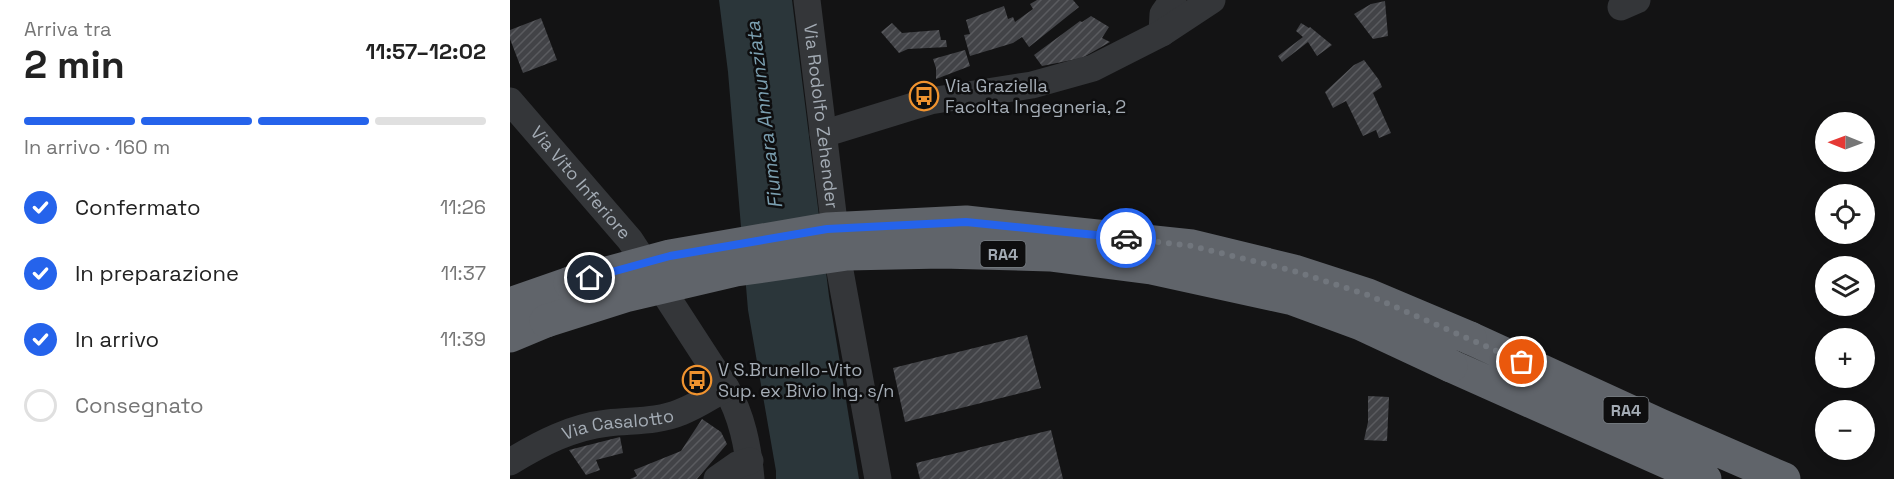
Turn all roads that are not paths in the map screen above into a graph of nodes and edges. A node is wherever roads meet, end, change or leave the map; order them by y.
1 (807, 0) edge
2 (1173, 0) edge
3 (1212, 0) edge
4 (1162, 33) junction
5 (510, 101) edge
6 (823, 134) junction
7 (510, 304) edge
8 (510, 336) edge
9 (726, 388) junction
10 (510, 462) edge
11 (750, 470) edge
12 (717, 479) edge
13 (878, 479) edge
14 (1705, 479) edge
15 (1784, 479) edge

1 - 6 street, Via Rodolfo Zehender
2 - 4 street
3 - 4 street
4 - 6 street
5 - 9 street, Via Vito Inferiore
6 - 13 street, Via Rodolfo Zehender
7 - 15 highway, RA4, bridge
8 - 14 highway, RA4, bridge
9 - 10 street, Via Casalotto
9 - 11 street, Via Vito Inferiore
11 - 12 street

